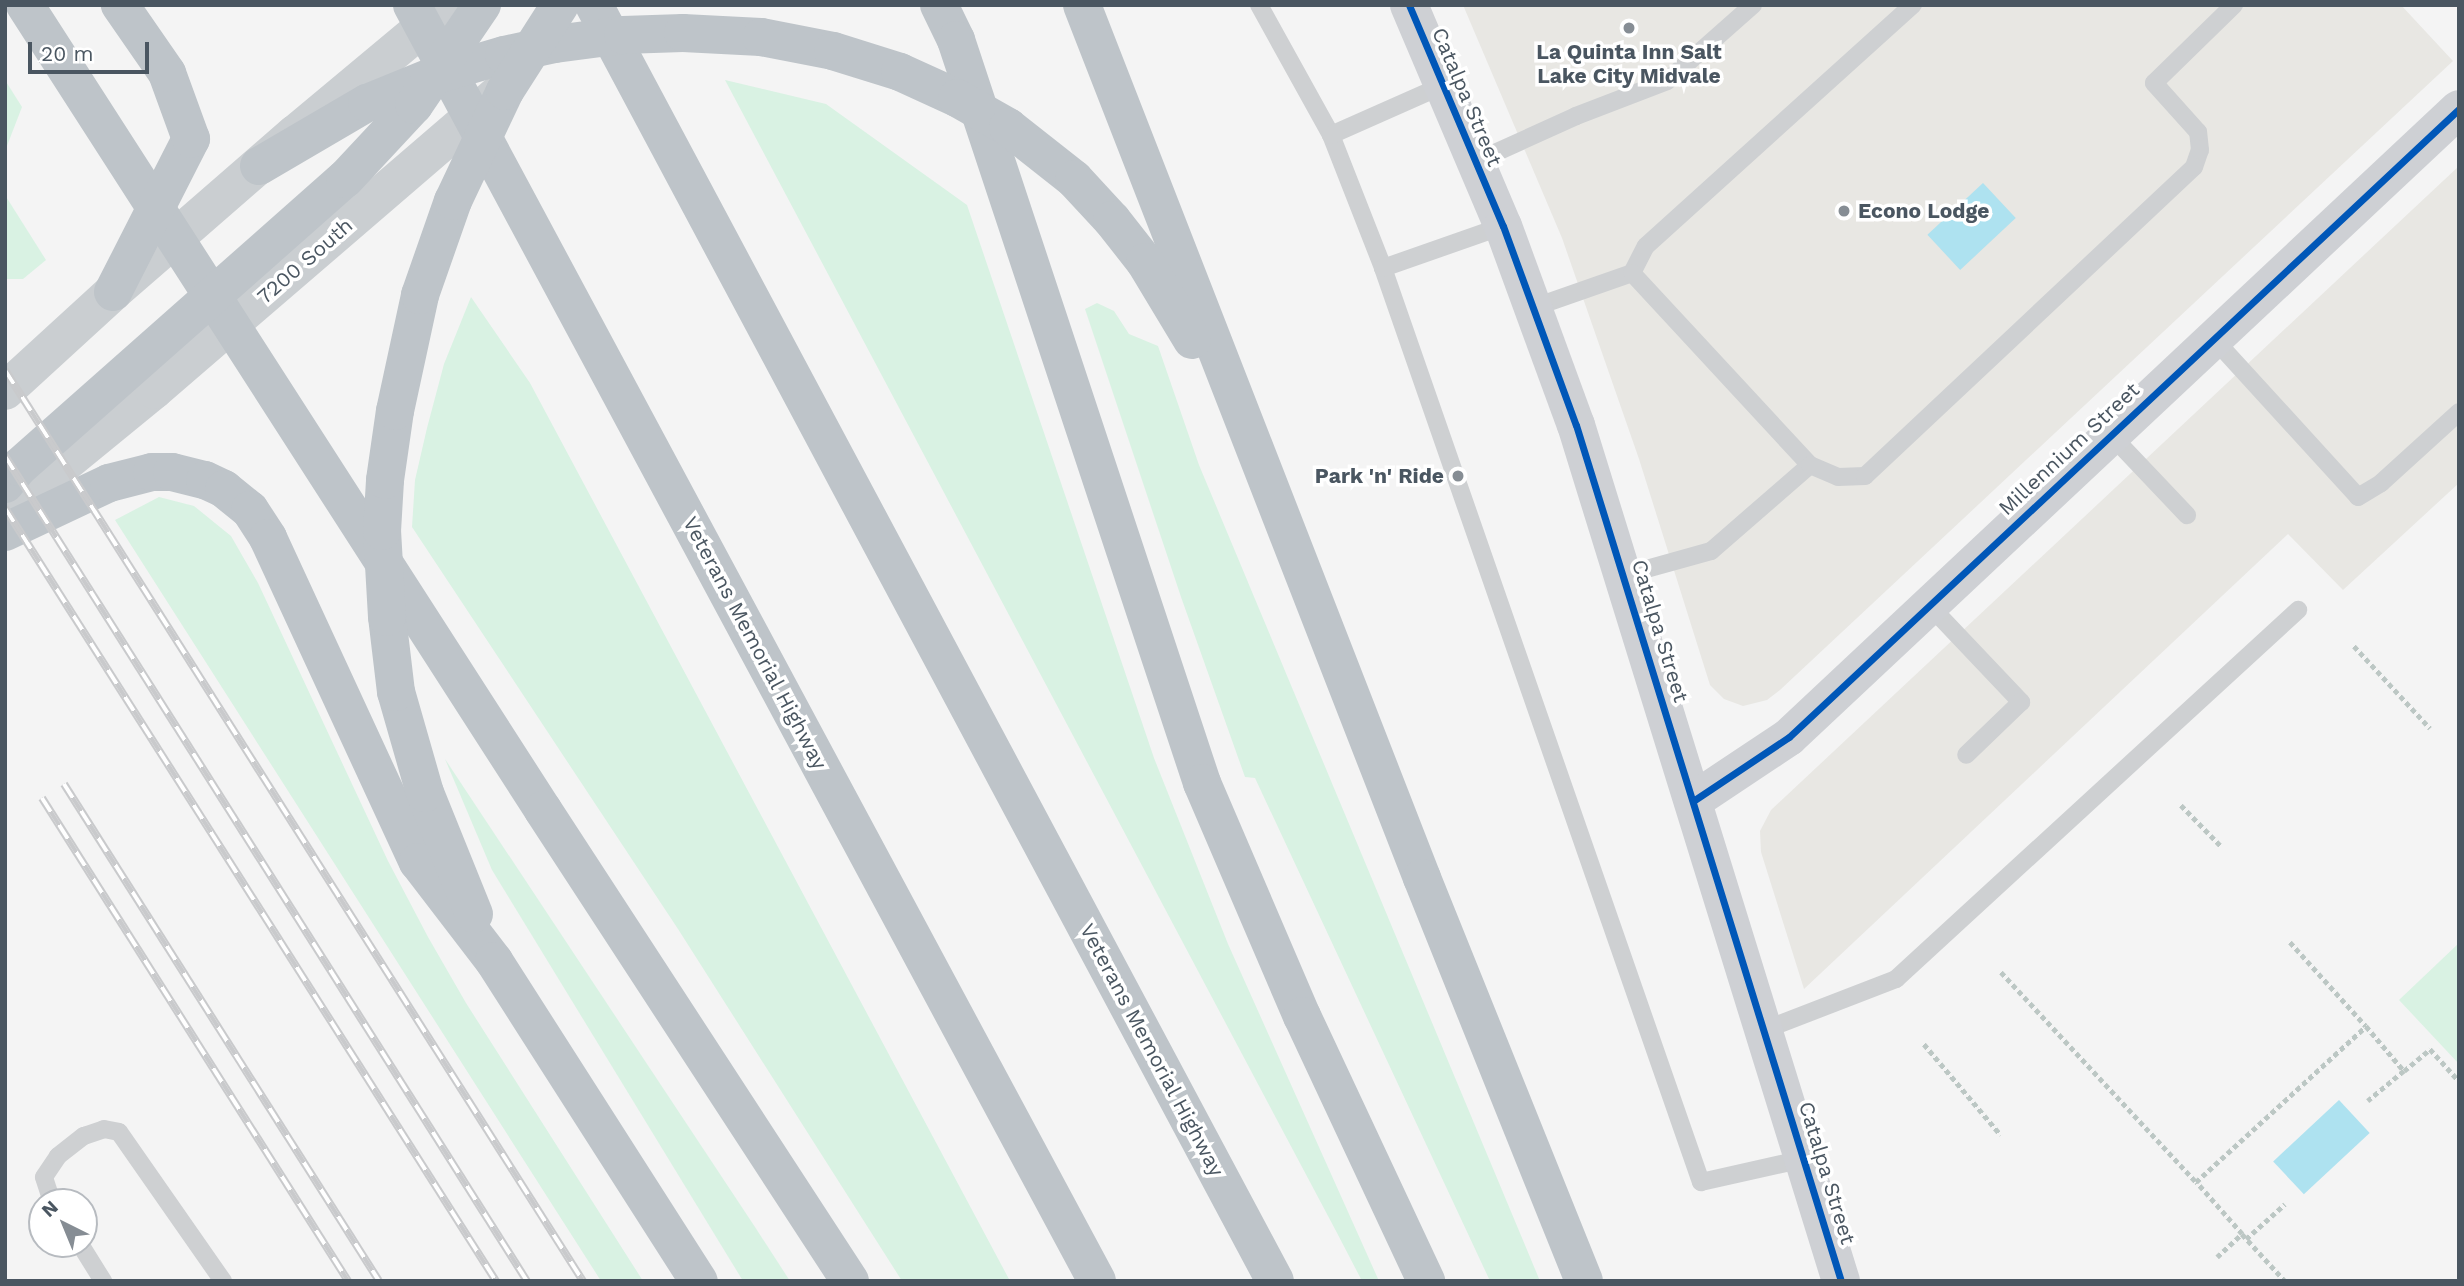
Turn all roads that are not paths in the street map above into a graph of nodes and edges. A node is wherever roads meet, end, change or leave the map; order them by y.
1 (26, 5) edge
2 (120, 5) edge
3 (412, 5) edge
4 (450, 5) edge
5 (482, 5) edge
6 (560, 5) edge
7 (594, 5) edge
8 (601, 5) edge
9 (939, 5) edge
10 (1082, 5) edge
11 (1259, 5) edge
12 (1753, 5) edge
13 (1913, 5) edge
14 (2234, 5) edge
15 (1415, 8) edge
16 (543, 46) junction
17 (436, 75) junction
18 (510, 84) junction
19 (1444, 85) junction
20 (2459, 110) edge
21 (1331, 135) junction
22 (1476, 161) junction
23 (259, 166) junction
24 (1503, 226) junction
25 (1383, 268) junction
26 (1632, 273) junction
27 (113, 292) junction
28 (1535, 307) junction
29 (2213, 338) junction
30 (5, 391) edge
31 (2459, 412) edge
32 (1244, 426) junction
33 (2110, 434) junction
34 (1810, 465) junction
35 (5, 484) edge
36 (5, 512) edge
37 (2187, 515) dead end
38 (5, 532) edge
39 (1625, 575) junction
40 (1929, 605) junction
41 (2298, 610) dead end
42 (1966, 755) dead end
43 (1693, 801) junction
44 (494, 961) junction
45 (1764, 1030) junction
46 (1804, 1160) junction
47 (48, 1188) edge
48 (89, 1258) edge
49 (103, 1281) edge
50 (223, 1281) edge
51 (699, 1281) edge
52 (850, 1281) edge
53 (1097, 1281) edge
54 (1275, 1281) edge
55 (1426, 1281) edge
56 (1584, 1281) edge
57 (1842, 1281) edge

1 - 52 highway
2 - 27 highway
3 - 53 highway, Veterans Memorial Highway
4 - 23 main road
5 - 17 highway
6 - 16 highway
7 - 54 highway, Veterans Memorial Highway
8 - 16 main road, 7200 South
9 - 55 highway
10 - 32 highway
11 - 21 lane
12 - 22 lane
13 - 26 lane
14 - 34 lane
15 - 19 street, Catalpa Street
16 - 17 highway
16 - 18 main road, 7200 South
16 - 32 highway
17 - 23 highway
17 - 35 highway
18 - 36 main road, 7200 South
18 - 44 highway
19 - 21 lane
19 - 22 street, Catalpa Street
20 - 29 street, Millennium Street
21 - 25 lane
22 - 24 street, Catalpa Street
23 - 27 main road
24 - 25 lane
24 - 28 street, Catalpa Street
25 - 46 lane
26 - 28 lane
26 - 34 lane
27 - 30 main road
28 - 39 street, Catalpa Street
29 - 31 lane
29 - 33 street, Millennium Street
32 - 56 highway
33 - 37 lane
33 - 40 street, Millennium Street
34 - 39 lane
38 - 44 highway
39 - 43 street, Catalpa Street
40 - 42 lane
40 - 43 street, Millennium Street
41 - 45 lane
43 - 45 street, Catalpa Street
44 - 51 highway
45 - 46 street, Catalpa Street
46 - 57 street, Catalpa Street
47 - 50 lane
48 - 49 lane

